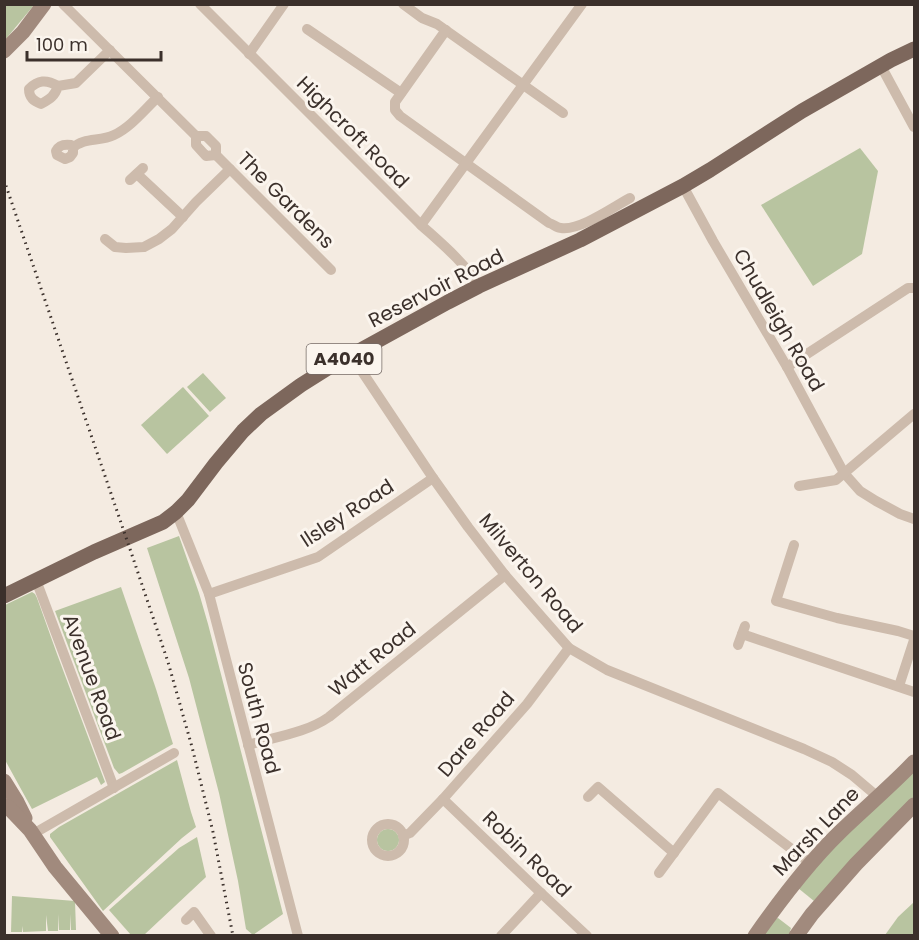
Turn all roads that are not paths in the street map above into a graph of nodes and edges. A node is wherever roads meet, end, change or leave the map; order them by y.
1 (44, 4) edge
2 (63, 4) edge
3 (200, 4) edge
4 (284, 4) edge
5 (582, 4) edge
6 (404, 5) edge
7 (307, 29) dead end
8 (446, 30) junction
9 (915, 49) edge
10 (110, 50) junction
11 (4, 51) edge
12 (249, 54) junction
13 (881, 66) junction
14 (522, 84) junction
15 (58, 86) dead end
16 (401, 93) junction
17 (158, 96) junction
18 (563, 113) dead end
19 (915, 127) edge
20 (73, 148) dead end
21 (466, 162) junction
22 (230, 169) junction
23 (137, 174) dead end
24 (683, 186) junction
25 (630, 198) dead end
26 (183, 217) junction
27 (421, 225) junction
28 (105, 239) dead end
29 (115, 247) junction
30 (111, 258) dead end
31 (332, 270) dead end
32 (479, 286) junction
33 (915, 288) edge
34 (351, 356) junction
35 (788, 368) junction
36 (915, 414) edge
37 (844, 473) junction
38 (433, 478) junction
39 (799, 486) dead end
40 (176, 512) junction
41 (915, 519) edge
42 (794, 545) dead end
43 (505, 575) junction
44 (36, 580) junction
45 (209, 594) junction
46 (4, 596) edge
47 (742, 635) dead end
48 (915, 638) edge
49 (569, 648) junction
50 (899, 686) junction
51 (915, 692) edge
52 (248, 745) junction
53 (174, 753) dead end
54 (915, 762) edge
55 (4, 781) edge
56 (114, 788) junction
57 (588, 797) dead end
58 (878, 797) junction
59 (443, 799) junction
60 (915, 805) edge
61 (4, 806) edge
62 (31, 832) junction
63 (403, 836) dead end
64 (674, 852) junction
65 (810, 863) junction
66 (658, 873) dead end
67 (541, 893) junction
68 (186, 920) dead end
69 (109, 935) edge
70 (211, 936) edge
71 (298, 936) edge
72 (501, 936) edge
73 (587, 936) edge
74 (756, 936) edge
75 (796, 936) edge

1 - 11 main road
2 - 10 street, The Gardens
3 - 12 street, Highcroft Road
4 - 12 street
5 - 14 street
6 - 8 street
7 - 16 street
8 - 14 street
8 - 16 street
9 - 13 main road, Reservoir Road / A4040
10 - 15 street
10 - 17 street, The Gardens
12 - 27 street, Highcroft Road
13 - 19 street
13 - 24 main road, Reservoir Road / A4040
14 - 18 street
14 - 21 street
16 - 21 street
17 - 20 street
17 - 22 street, The Gardens
21 - 25 street
21 - 27 street
22 - 26 street
22 - 31 street, The Gardens
23 - 26 street
24 - 32 main road, Reservoir Road / A4040
24 - 35 street, Chudleigh Road
26 - 29 street
27 - 32 street, Highcroft Road
28 - 29 street
29 - 30 street
32 - 34 main road, Reservoir Road / A4040
33 - 35 street
34 - 38 street, Milverton Road
34 - 40 main road, Reservoir Road / A4040
35 - 37 street, Chudleigh Road
36 - 37 street
37 - 39 street
37 - 41 street, Chudleigh Road
38 - 43 street, Milverton Road
38 - 45 street, Ilsley Road
40 - 44 main road, Reservoir Road / A4040
40 - 45 street, South Road
42 - 48 street
43 - 49 street, Milverton Road
43 - 52 street, Watt Road
44 - 46 main road, Reservoir Road / A4040
44 - 56 street, Avenue Road
45 - 52 street, South Road
47 - 50 street
48 - 50 street
49 - 58 street, Milverton Road
49 - 59 street, Dare Road
50 - 51 street
52 - 71 street, South Road
53 - 56 street
54 - 58 main road, Marsh Lane
55 - 62 main road
56 - 62 street
57 - 64 street
58 - 65 main road, Marsh Lane
59 - 63 street, Dare Road
59 - 67 street, Robin Road
60 - 75 main road
61 - 62 main road
62 - 69 main road
64 - 65 street
64 - 66 street
65 - 74 main road, Marsh Lane
67 - 72 street
67 - 73 street, Robin Road
68 - 70 street

